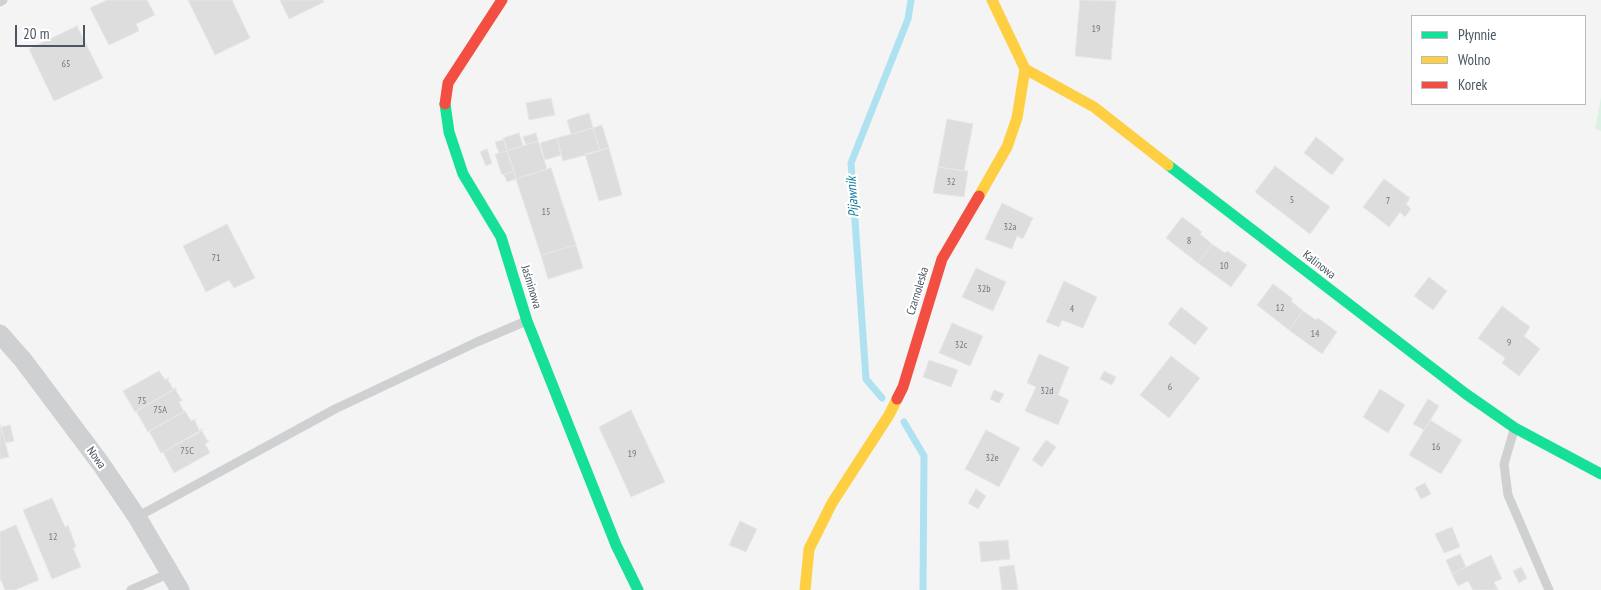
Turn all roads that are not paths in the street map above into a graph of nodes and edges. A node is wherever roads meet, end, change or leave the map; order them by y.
1 (502, 0) edge
2 (992, 0) edge
3 (1025, 69) junction
4 (527, 321) junction
5 (1, 337) edge
6 (1515, 428) junction
7 (1601, 474) edge
8 (137, 517) junction
9 (170, 573) junction
10 (132, 590) edge
11 (180, 590) edge
12 (638, 590) edge
13 (805, 590) edge
14 (1549, 590) edge

1 - 4 street, Jaśminowa
2 - 3 street
3 - 6 street, Kalinowa
3 - 13 street, Czarnoleska
4 - 8 lane
4 - 12 street, Jaśminowa
5 - 8 street, Nowa
6 - 7 street, Kalinowa
6 - 14 lane
8 - 9 street, Nowa
9 - 10 lane
9 - 11 street, Nowa

